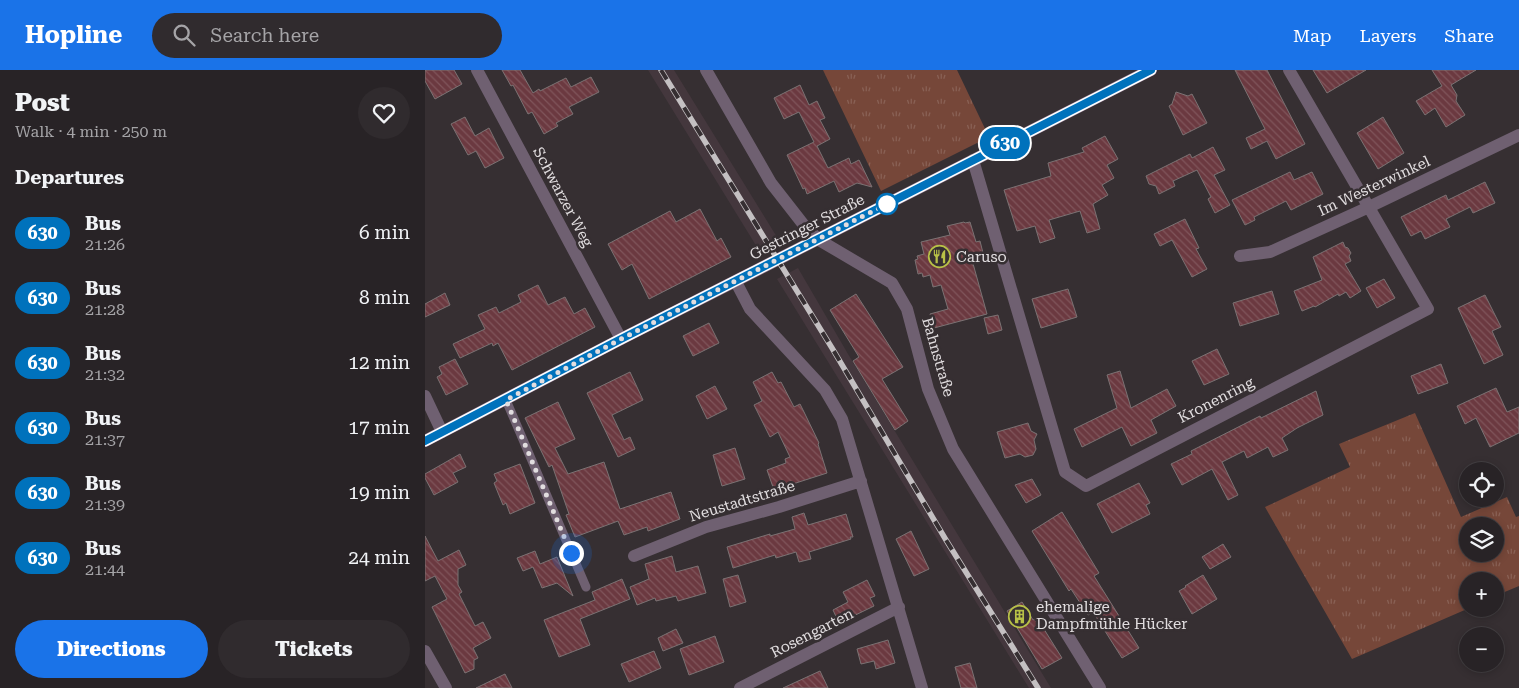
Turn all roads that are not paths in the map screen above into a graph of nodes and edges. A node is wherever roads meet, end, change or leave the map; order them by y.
1 (477, 70) edge
2 (706, 70) edge
3 (1151, 70) edge
4 (1289, 70) edge
5 (1519, 135) edge
6 (973, 160) junction
7 (1369, 207) junction
8 (819, 240) junction
9 (1240, 256) dead end
10 (736, 282) junction
11 (621, 339) junction
12 (425, 396) edge
13 (506, 400) junction
14 (442, 432) junction
15 (425, 441) edge
16 (861, 481) junction
17 (634, 556) dead end
18 (585, 587) dead end
19 (899, 607) junction
20 (425, 651) edge
21 (446, 688) edge
22 (740, 688) edge
23 (922, 688) edge
24 (1101, 688) edge

1 - 11 street, Schwarzer Weg
2 - 8 street, Bahnstraße
3 - 6 main road, Gestringer Straße
4 - 7 street, Kronenring
5 - 7 street, Im Westerwinkel
6 - 7 street, Kronenring
6 - 8 main road, Gestringer Straße
7 - 9 street, Im Westerwinkel
8 - 10 main road, Gestringer Straße
8 - 24 street, Bahnstraße
10 - 11 main road, Gestringer Straße
10 - 16 street
11 - 13 main road, Gestringer Straße
12 - 14 street
13 - 14 main road, Gestringer Straße
13 - 18 lane
14 - 15 main road, Gestringer Straße
16 - 17 street, Neustadtstraße
16 - 19 street
19 - 22 street, Rosengarten
19 - 23 street
20 - 21 street

